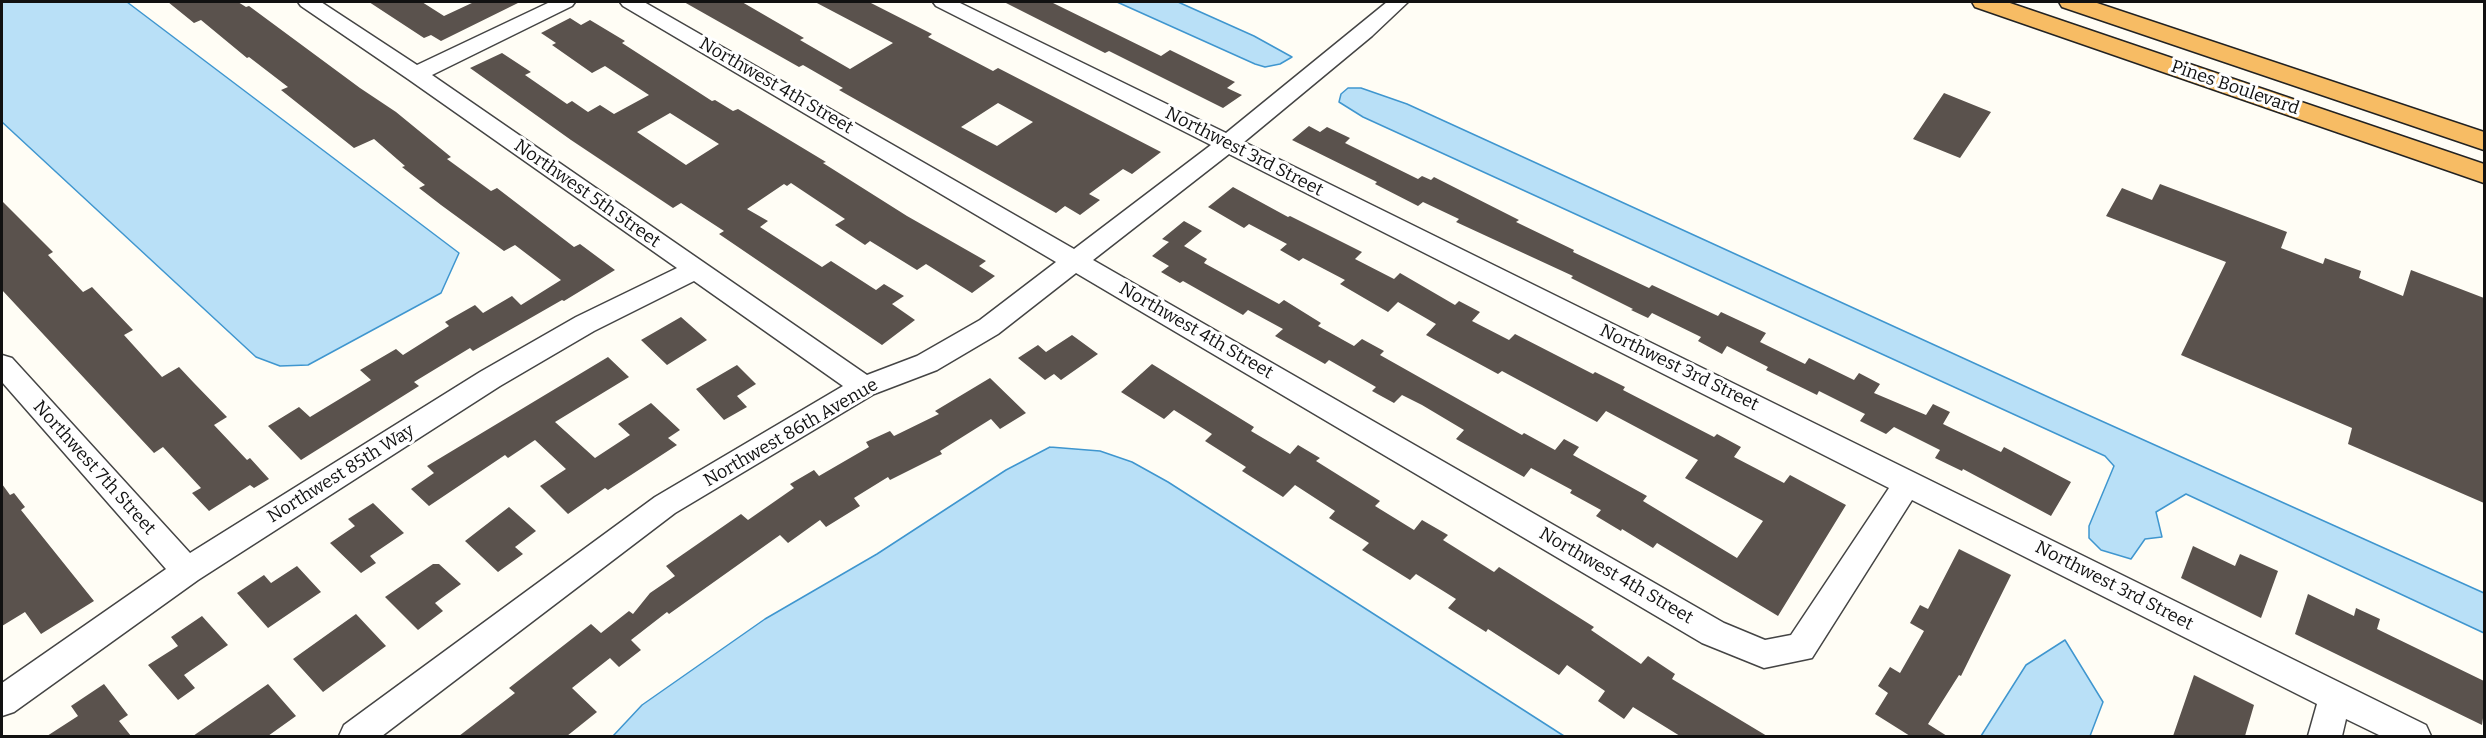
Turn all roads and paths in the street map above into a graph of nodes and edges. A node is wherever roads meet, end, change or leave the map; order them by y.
1 (308, 2) edge
2 (565, 2) edge
3 (630, 2) edge
4 (943, 2) edge
5 (1398, 2) edge
6 (1984, 2) edge
7 (2071, 2) edge
8 (2077, 34) junction
9 (2241, 58) junction
10 (416, 74) junction
11 (2231, 87) junction
12 (2399, 112) junction
13 (2484, 141) edge
14 (1227, 144) junction
15 (2484, 174) edge
16 (1074, 260) junction
17 (695, 270) junction
18 (2, 365) edge
19 (864, 387) junction
20 (1908, 482) junction
21 (187, 571) junction
22 (2335, 697) junction
23 (2, 701) edge
24 (356, 736) edge
25 (2325, 736) edge
26 (2414, 736) edge

1 - 10 street, Northwest 5th Street
2 - 10 street
3 - 16 street, Northwest 4th Street
4 - 14 street, Northwest 3rd Street
5 - 14 street, Northwest 86th Avenue
6 - 8 highway, Pines Boulevard
7 - 9 highway, Pines Boulevard
8 - 9 highway
8 - 11 highway, Pines Boulevard
9 - 12 highway, Pines Boulevard
10 - 17 street, Northwest 5th Street
11 - 12 highway
11 - 15 highway, Pines Boulevard
12 - 13 highway, Pines Boulevard
14 - 16 street, Northwest 86th Avenue
14 - 20 street, Northwest 3rd Street
16 - 19 street, Northwest 86th Avenue
16 - 20 street, Northwest 4th Street
17 - 19 street, Northwest 5th Street
17 - 21 street, Northwest 85th Way
18 - 21 street, Northwest 7th Street
19 - 24 street, Northwest 86th Avenue
20 - 22 street, Northwest 3rd Street
21 - 23 street, Northwest 85th Way
22 - 25 street
22 - 26 street, Northwest 3rd Street

